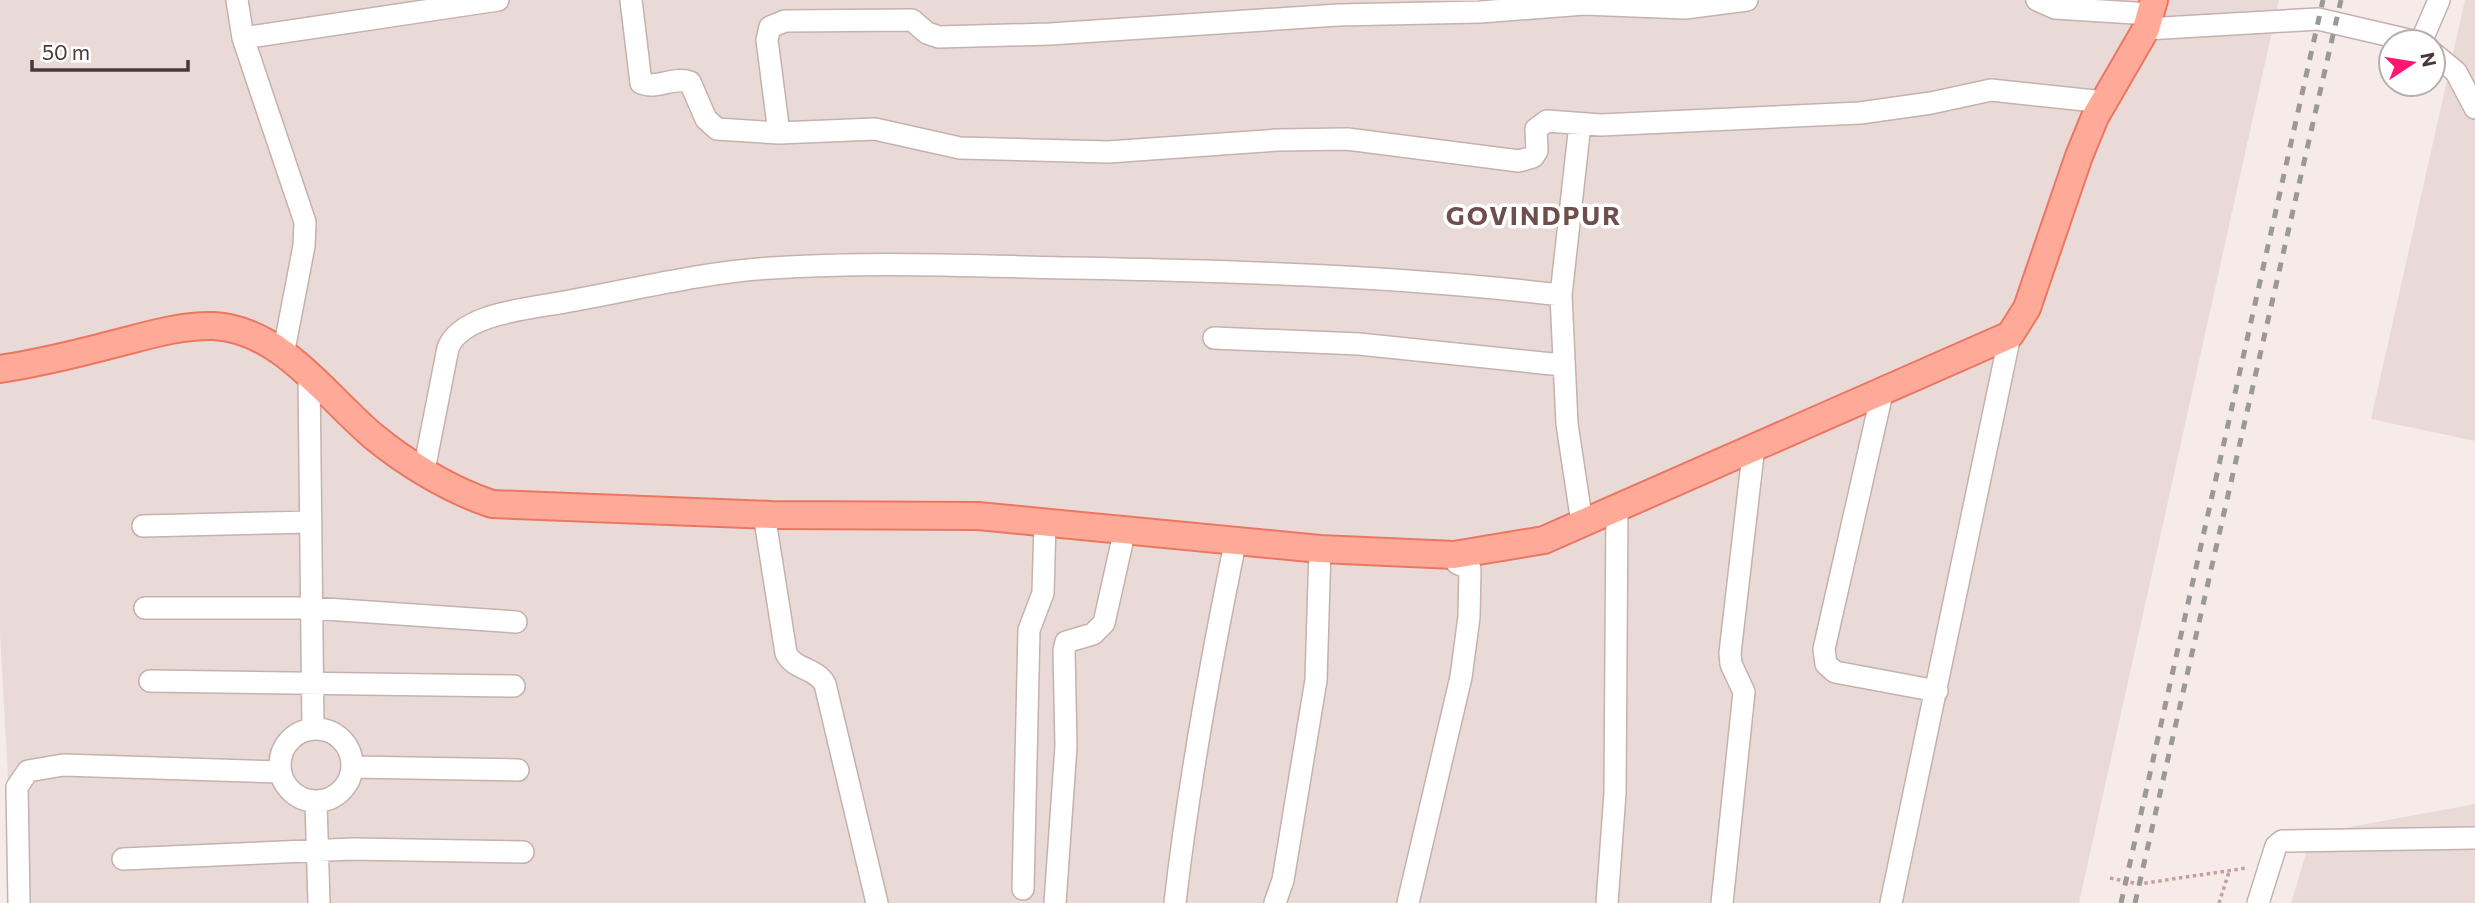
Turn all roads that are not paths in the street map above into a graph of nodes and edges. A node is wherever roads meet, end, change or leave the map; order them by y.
1 (237, 0) edge
2 (498, 0) edge
3 (631, 0) edge
4 (1747, 0) edge
5 (2037, 0) edge
6 (2439, 0) edge
7 (2150, 14) edge
8 (2426, 28) edge
9 (2377, 32) edge
10 (243, 38) junction
11 (2447, 65) edge
12 (2104, 102) junction
13 (2475, 108) edge
14 (1580, 124) junction
15 (779, 133) junction
16 (1561, 295) junction
17 (2010, 335) junction
18 (1214, 338) dead end
19 (283, 355) junction
20 (1562, 365) junction
21 (0, 369) edge
22 (309, 374) junction
23 (1883, 389) junction
24 (1754, 446) junction
25 (424, 470) junction
26 (1617, 507) junction
27 (764, 514) junction
28 (311, 522) junction
29 (1045, 522) junction
30 (1583, 523) junction
31 (143, 526) dead end
32 (1125, 530) junction
33 (1236, 540) junction
34 (1320, 549) junction
35 (1454, 555) junction
36 (145, 608) dead end
37 (311, 608) junction
38 (516, 622) dead end
39 (150, 681) dead end
40 (312, 682) junction
41 (514, 685) dead end
42 (1937, 691) junction
43 (313, 728) junction
44 (353, 768) junction
45 (518, 770) dead end
46 (281, 772) junction
47 (316, 802) junction
48 (2475, 838) edge
49 (318, 850) junction
50 (523, 852) dead end
51 (123, 859) dead end
52 (1023, 889) dead end
53 (19, 903) edge
54 (319, 903) edge
55 (877, 903) edge
56 (1055, 903) edge
57 (1175, 903) edge
58 (1275, 903) edge
59 (1408, 903) edge
60 (1607, 903) edge
61 (1722, 903) edge
62 (1891, 903) edge
63 (2258, 903) edge

1 - 10 street
2 - 10 street
3 - 15 street
4 - 15 street
5 - 7 street
6 - 8 street
7 - 9 street
7 - 12 main road
10 - 19 street
11 - 13 street
12 - 14 street
12 - 17 main road
14 - 15 street
14 - 16 street
16 - 20 street
16 - 25 street
17 - 23 main road
17 - 42 street
18 - 20 street
19 - 21 main road
19 - 22 main road
20 - 30 street
22 - 25 main road
22 - 28 street
23 - 24 main road
23 - 42 street
24 - 26 main road
24 - 61 street
25 - 27 main road
26 - 30 main road
26 - 60 street
27 - 29 main road
27 - 55 street
28 - 31 street
28 - 37 street
29 - 32 main road
29 - 52 street
30 - 35 main road
32 - 33 main road
32 - 56 street
33 - 34 main road
33 - 57 street
34 - 35 main road
34 - 58 street
35 - 59 street
36 - 37 street
37 - 38 street
37 - 40 street
39 - 40 street
40 - 41 street
40 - 43 street
42 - 62 street
43 - 44 street
43 - 46 street
44 - 45 street
44 - 47 street
46 - 47 street
46 - 53 street
47 - 49 street
48 - 63 street
49 - 50 street
49 - 51 street
49 - 54 street

